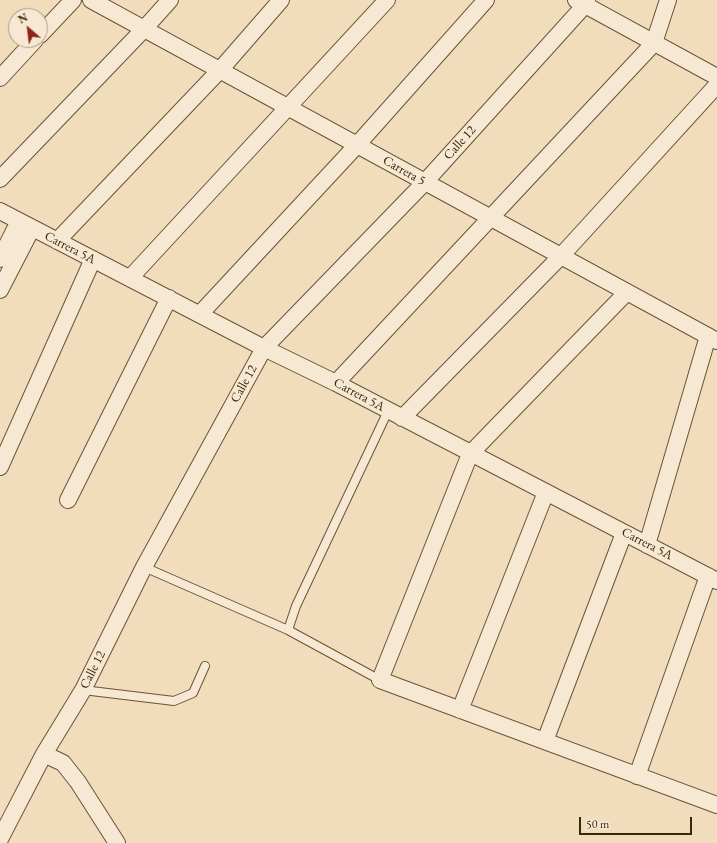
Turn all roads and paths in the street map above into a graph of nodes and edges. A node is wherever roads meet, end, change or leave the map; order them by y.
1 (73, 0) edge
2 (91, 0) edge
3 (170, 0) edge
4 (281, 0) edge
5 (387, 0) edge
6 (486, 0) edge
7 (668, 0) edge
8 (583, 2) edge
9 (48, 27) edge
10 (144, 29) junction
11 (654, 43) junction
12 (28, 48) edge
13 (220, 70) junction
14 (717, 77) edge
15 (0, 78) edge
16 (717, 85) edge
17 (287, 107) junction
18 (357, 145) junction
19 (0, 179) edge
20 (424, 182) junction
21 (0, 211) edge
22 (491, 218) junction
23 (26, 225) junction
24 (58, 241) junction
25 (561, 256) junction
26 (0, 259) edge
27 (93, 259) junction
28 (130, 278) junction
29 (0, 290) edge
30 (627, 292) junction
31 (169, 298) junction
32 (200, 314) junction
33 (712, 339) edge
34 (264, 348) junction
35 (336, 383) junction
36 (395, 414) junction
37 (470, 454) junction
38 (0, 467) edge
39 (546, 492) junction
40 (68, 500) dead end
41 (624, 533) junction
42 (647, 545) junction
43 (144, 566) junction
44 (713, 578) edge
45 (288, 630) junction
46 (206, 666) dead end
47 (380, 680) junction
48 (83, 690) junction
49 (460, 710) junction
50 (545, 742) junction
51 (44, 754) junction
52 (637, 776) junction
53 (717, 805) edge
54 (0, 839) edge
55 (109, 839) edge

1 - 9 street
2 - 10 street, Carrera 5
3 - 10 street
4 - 13 street
5 - 17 street
6 - 18 street
7 - 11 street
8 - 11 street
8 - 20 street, Calle 12
10 - 13 street, Carrera 5
10 - 19 street
11 - 14 street
11 - 22 street
12 - 15 street
13 - 17 street, Carrera 5
13 - 24 street
16 - 25 street
17 - 18 street, Carrera 5
17 - 28 street
18 - 20 street, Carrera 5
18 - 32 street
20 - 22 street, Carrera 5
20 - 34 street, Calle 12
21 - 23 street, Carrera 5A
22 - 25 street, Carrera 5
22 - 35 street
23 - 24 street, Carrera 5A
23 - 26 street
23 - 29 street
24 - 27 street, Carrera 5A
25 - 30 street, Carrera 5
25 - 36 street
27 - 28 street, Carrera 5A
27 - 38 street
28 - 31 street, Carrera 5A
30 - 33 street, Carrera 5
30 - 37 street
31 - 32 street, Carrera 5A
31 - 40 street
32 - 34 street, Carrera 5A
33 - 42 street
34 - 35 street, Carrera 5A
34 - 43 street, Calle 12
35 - 36 street, Carrera 5A
36 - 37 street, Carrera 5A
36 - 45 lane
37 - 39 street, Carrera 5A
37 - 47 street
39 - 41 street, Carrera 5A
39 - 49 street
41 - 42 street, Carrera 5A
41 - 50 street
42 - 44 street, Carrera 5A
43 - 45 lane
43 - 48 street, Calle 12
44 - 52 street
45 - 47 lane
46 - 48 lane
47 - 49 street
48 - 51 street, Calle 12
49 - 50 street
50 - 52 street
51 - 54 street, Calle 12
51 - 55 street
52 - 53 street

